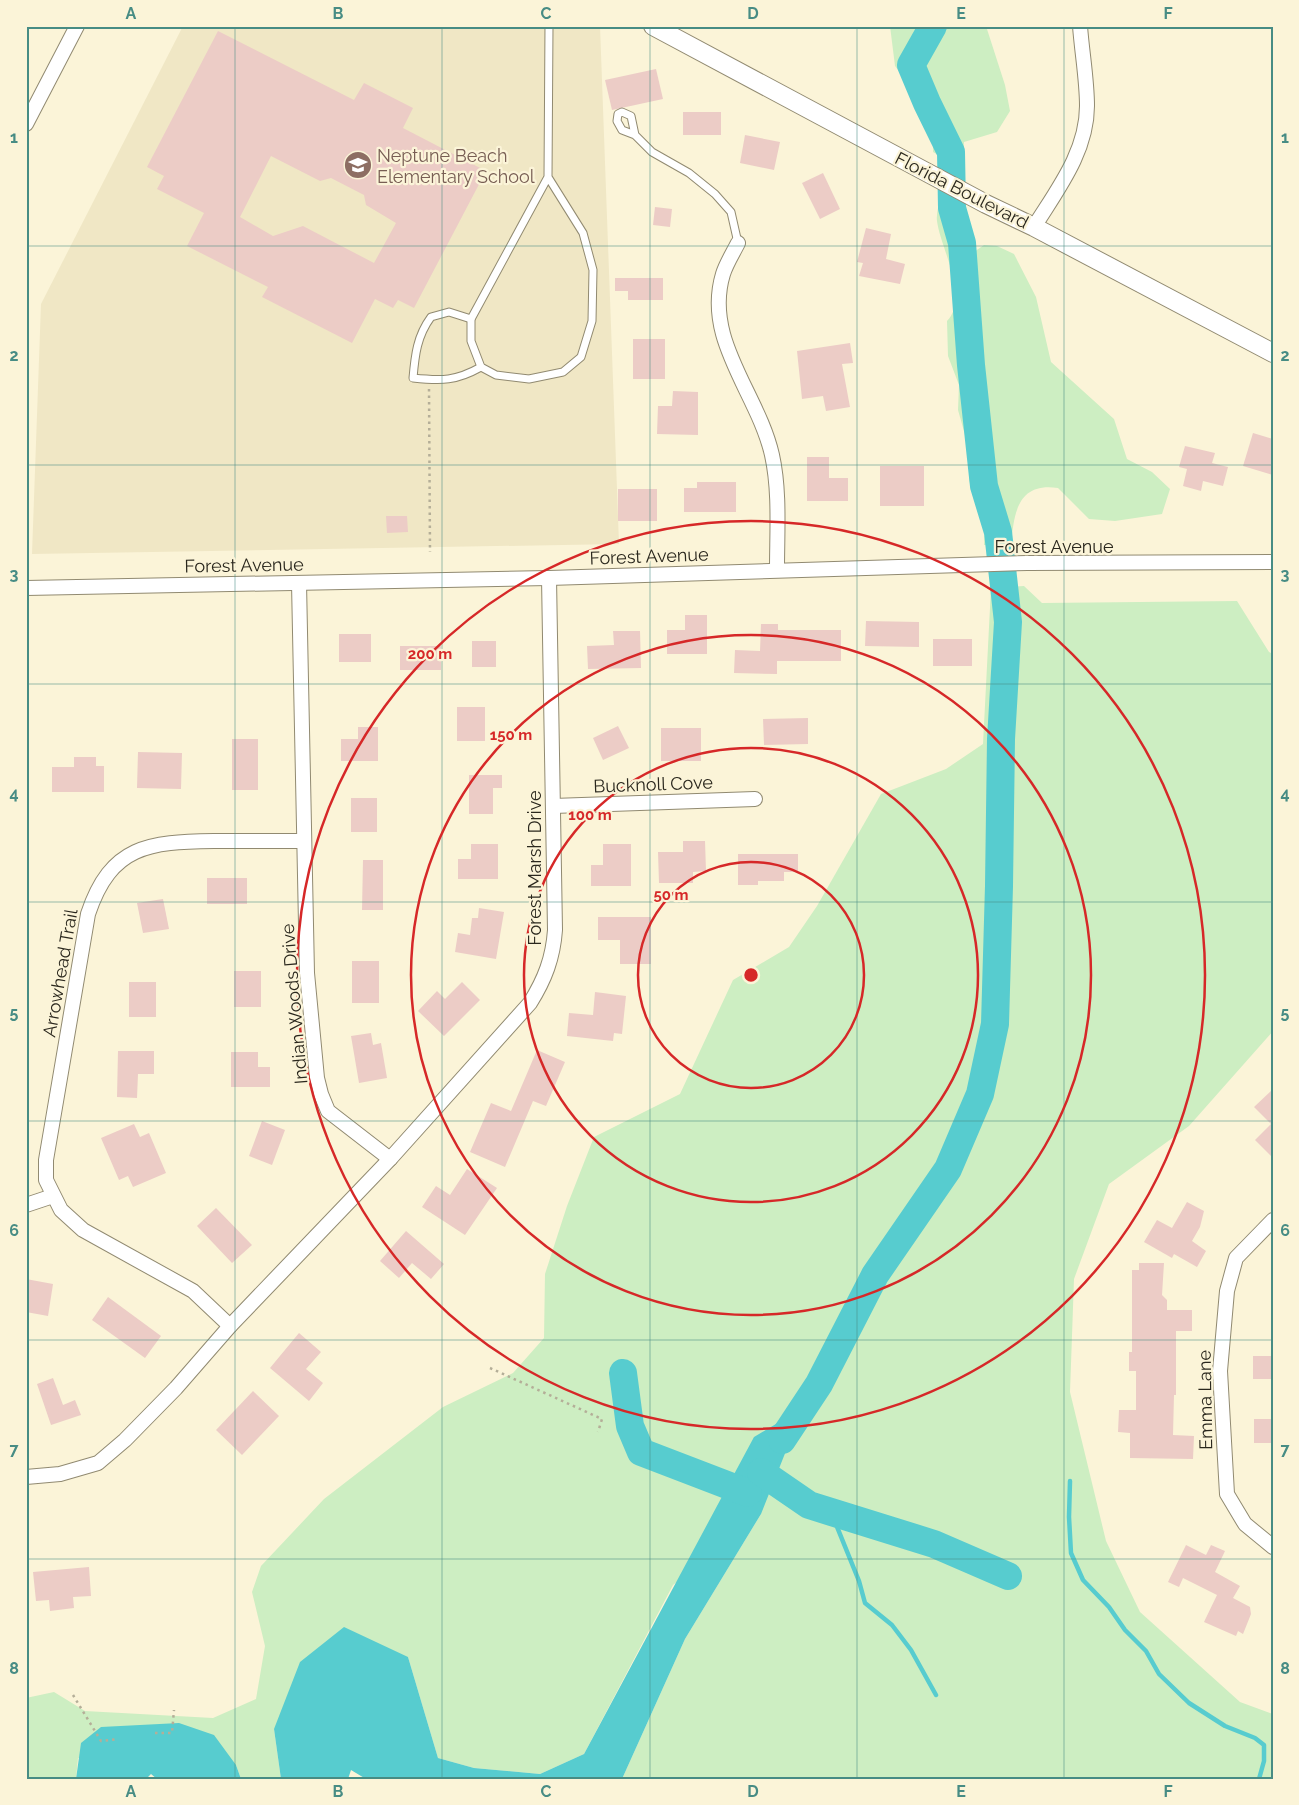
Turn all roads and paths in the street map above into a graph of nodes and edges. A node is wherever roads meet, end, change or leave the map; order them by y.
1 (77, 26) edge
2 (549, 26) edge
3 (653, 26) edge
4 (1080, 26) edge
5 (26, 124) edge
6 (635, 135) dead end
7 (548, 177) junction
8 (1034, 228) junction
9 (738, 243) joint
10 (471, 319) junction
11 (1273, 353) edge
12 (481, 367) junction
13 (429, 380) junction
14 (430, 552) dead end
15 (1273, 562) edge
16 (777, 569) junction
17 (549, 578) junction
18 (299, 583) junction
19 (26, 588) edge
20 (755, 799) dead end
21 (554, 806) junction
22 (303, 841) junction
23 (390, 1159) junction
24 (52, 1196) junction
25 (26, 1205) edge
26 (1273, 1220) edge
27 (230, 1326) junction
28 (490, 1368) dead end
29 (598, 1432) dead end
30 (26, 1477) edge
31 (1273, 1547) edge
32 (73, 1695) dead end
33 (174, 1710) dead end
34 (155, 1733) dead end
35 (118, 1739) dead end

1 - 5 street
2 - 7 lane
3 - 8 street, Florida Boulevard
4 - 8 street
6 - 9 lane
7 - 10 lane
7 - 12 lane
8 - 11 street, Florida Boulevard
9 - 16 street
10 - 12 lane
10 - 13 lane
12 - 13 lane
13 - 14 path
15 - 16 street, Forest Avenue
16 - 17 street, Forest Avenue
17 - 18 street, Forest Avenue
17 - 21 street, Forest Marsh Drive
18 - 19 street, Forest Avenue
18 - 22 street, Indian Woods Drive
20 - 21 street, Bucknoll Cove
21 - 23 street, Forest Marsh Drive
22 - 23 street, Indian Woods Drive
22 - 24 street, Arrowhead Trail
23 - 27 street
24 - 25 street
24 - 27 street
26 - 31 street, Emma Lane
27 - 30 street
28 - 29 path
32 - 35 path
33 - 34 path

